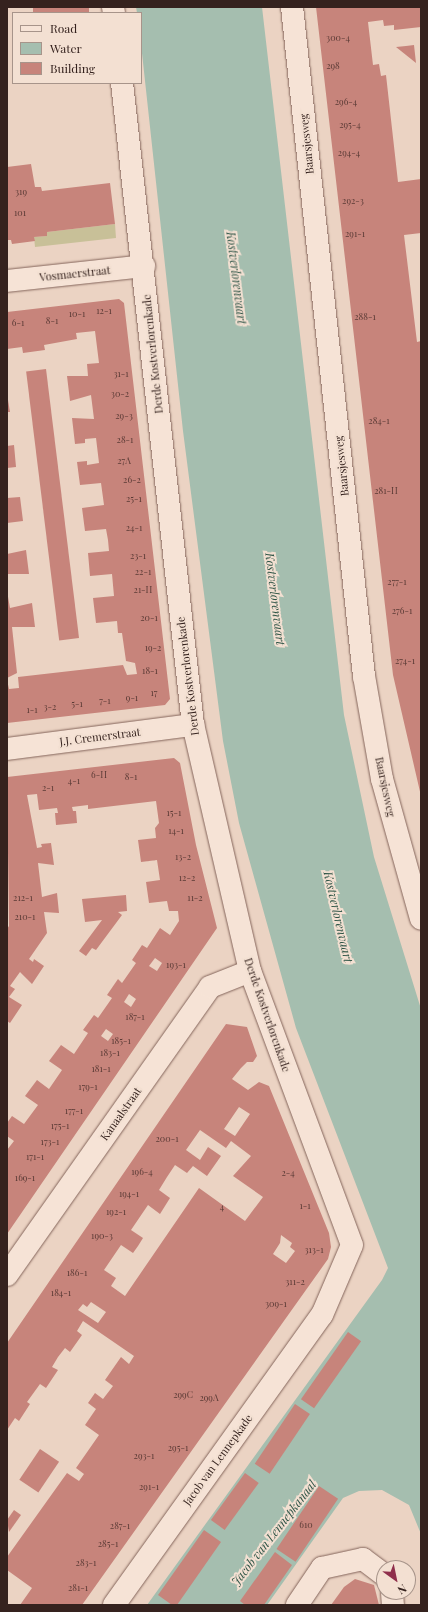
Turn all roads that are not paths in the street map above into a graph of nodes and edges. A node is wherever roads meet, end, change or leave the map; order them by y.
1 (292, 7) edge
2 (122, 84) edge
3 (144, 266) junction
4 (7, 281) edge
5 (193, 725) junction
6 (7, 749) edge
7 (421, 919) edge
8 (250, 971) junction
9 (7, 1275) edge
10 (322, 1315) joint
11 (376, 1569) edge
12 (114, 1605) edge
13 (297, 1605) edge

1 - 7 street, Baarsjesweg
2 - 3 street, Derde Kostverlorenkade
3 - 4 street, Vosmaerstraat
3 - 5 street, Derde Kostverlorenkade
5 - 6 street, J.J. Cremerstraat
5 - 8 street, Derde Kostverlorenkade
8 - 9 street, Kanaalstraat
8 - 10 street, Derde Kostverlorenkade
10 - 12 street, Jacob van Lennepkade
11 - 13 street

